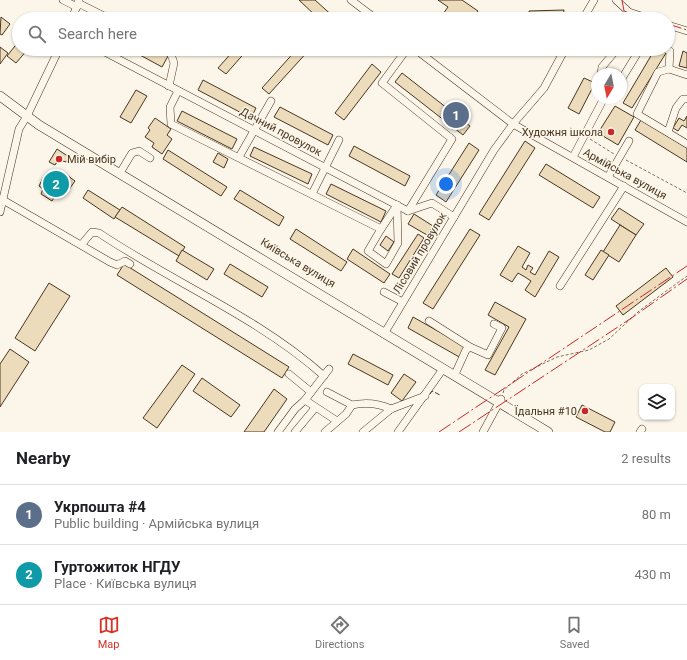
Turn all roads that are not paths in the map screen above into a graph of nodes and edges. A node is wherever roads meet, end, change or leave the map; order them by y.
1 (63, 0) edge
2 (351, 0) edge
3 (594, 0) edge
4 (616, 0) edge
5 (78, 3) edge
6 (96, 12) edge
7 (367, 12) edge
8 (586, 12) edge
9 (626, 12) edge
10 (675, 27) edge
11 (687, 31) edge
12 (56, 56) edge
13 (111, 56) edge
14 (171, 56) edge
15 (402, 56) edge
16 (424, 56) edge
17 (561, 56) edge
18 (611, 56) edge
19 (636, 56) edge
20 (670, 56) edge
21 (602, 68) edge
22 (669, 69) junction
23 (627, 70) edge
24 (687, 76) edge
25 (169, 86) junction
26 (178, 91) junction
27 (0, 96) edge
28 (687, 99) edge
29 (271, 101) dead end
30 (601, 104) edge
31 (27, 116) junction
32 (513, 124) junction
33 (253, 130) junction
34 (668, 132) junction
35 (339, 140) dead end
36 (629, 141) dead end
37 (687, 144) edge
38 (573, 157) junction
39 (150, 158) dead end
40 (239, 158) junction
41 (325, 168) junction
42 (121, 171) junction
43 (608, 177) junction
44 (3, 186) edge
45 (624, 186) junction
46 (312, 194) junction
47 (3, 200) junction
48 (396, 205) junction
49 (408, 211) junction
50 (0, 212) edge
51 (454, 217) junction
52 (687, 221) edge
53 (381, 228) junction
54 (82, 244) dead end
55 (130, 264) dead end
56 (560, 286) dead end
57 (384, 292) dead end
58 (403, 302) junction
59 (429, 321) dead end
60 (494, 324) dead end
61 (385, 332) junction
62 (470, 347) junction
63 (329, 369) dead end
64 (443, 369) junction
65 (456, 372) junction
66 (288, 374) dead end
67 (324, 376) junction
68 (311, 392) junction
69 (327, 392) dead end
70 (425, 395) junction
71 (305, 400) junction
72 (500, 401) junction
73 (352, 405) junction
74 (315, 408) junction
75 (391, 409) junction
76 (337, 420) junction
77 (278, 432) edge
78 (296, 432) edge
79 (325, 432) edge
80 (363, 432) edge
81 (398, 432) edge
82 (482, 432) edge
83 (548, 432) edge
84 (555, 432) edge

1 - 5 street
2 - 7 street
3 - 8 street
4 - 9 street
5 - 6 street
10 - 11 street
12 - 31 street
13 - 25 street, Дачний провулок
14 - 25 street
15 - 49 street
16 - 32 street, Армійська вулиця
17 - 32 street, Лісовий провулок
18 - 21 street
19 - 23 street
20 - 22 street
22 - 24 street
22 - 34 street
25 - 26 street, Дачний провулок
26 - 33 street, Дачний провулок
26 - 40 street
27 - 31 main road, Київська вулиця
28 - 34 street
29 - 33 street
30 - 38 street
31 - 42 main road, Київська вулиця
31 - 44 street
32 - 38 street, Армійська вулиця
32 - 51 street, Лісовий провулок
33 - 40 street
33 - 41 street, Дачний провулок
34 - 37 street
35 - 41 street
36 - 43 street
38 - 43 street, Армійська вулиця
39 - 42 street
40 - 46 street
41 - 46 street
41 - 48 street, Дачний провулок
42 - 61 main road, Київська вулиця
43 - 45 street, Армійська вулиця
44 - 47 street
45 - 52 street, Армійська вулиця
45 - 56 street
46 - 53 street
47 - 50 street
47 - 55 street
48 - 49 street, Дачний провулок
48 - 53 street
48 - 53 street
49 - 51 street
51 - 58 street, Лісовий провулок
54 - 67 street
57 - 58 street
58 - 61 street, Лісовий провулок
59 - 62 street
60 - 62 street
61 - 64 main road, Київська вулиця
61 - 65 main road, Київська вулиця
62 - 65 street
63 - 67 street
64 - 70 street
64 - 72 main road, Київська вулиця
65 - 72 main road, Київська вулиця
66 - 68 street
67 - 68 street
68 - 71 street
69 - 73 street
70 - 75 street
70 - 81 street
71 - 74 street
71 - 77 street
72 - 82 street
72 - 83 main road, Київська вулиця
72 - 84 main road, Київська вулиця
73 - 75 street
73 - 76 street
74 - 76 street
74 - 78 street
75 - 80 street
76 - 79 street

